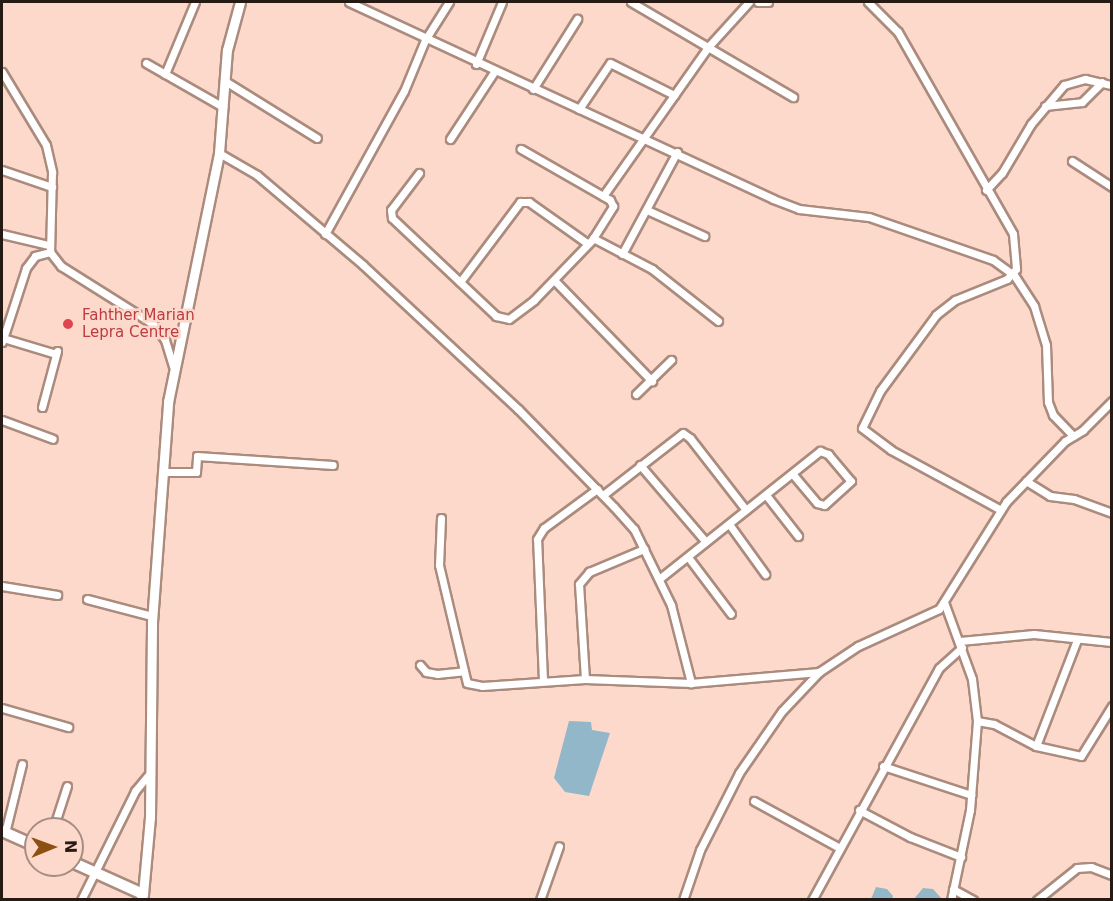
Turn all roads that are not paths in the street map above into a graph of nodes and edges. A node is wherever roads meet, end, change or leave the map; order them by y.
1 (195, 2) edge
2 (240, 2) edge
3 (349, 2) edge
4 (449, 2) edge
5 (502, 2) edge
6 (631, 2) edge
7 (749, 2) edge
8 (758, 2) edge
9 (768, 2) edge
10 (868, 2) edge
11 (577, 19) dead end
12 (425, 40) junction
13 (708, 47) junction
14 (146, 63) dead end
15 (476, 63) junction
16 (2, 72) edge
17 (494, 72) junction
18 (165, 74) junction
19 (225, 81) junction
20 (1102, 82) junction
21 (1112, 85) edge
22 (533, 89) junction
23 (674, 95) junction
24 (794, 97) dead end
25 (223, 106) junction
26 (1045, 106) junction
27 (579, 109) junction
28 (317, 138) dead end
29 (450, 139) dead end
30 (647, 139) junction
31 (521, 149) dead end
32 (677, 152) junction
33 (219, 153) junction
34 (1072, 161) dead end
35 (2, 170) edge
36 (419, 173) dead end
37 (52, 187) junction
38 (1112, 187) edge
39 (986, 189) junction
40 (603, 196) junction
41 (647, 210) junction
42 (2, 234) edge
43 (325, 234) junction
44 (704, 236) dead end
45 (591, 241) junction
46 (49, 249) junction
47 (622, 254) junction
48 (1014, 275) junction
49 (554, 280) junction
50 (460, 282) junction
51 (718, 321) dead end
52 (4, 326) edge
53 (2, 340) edge
54 (671, 360) dead end
55 (173, 367) junction
56 (652, 381) junction
57 (636, 394) dead end
58 (1112, 401) edge
59 (42, 407) dead end
60 (2, 420) edge
61 (1073, 436) junction
62 (53, 439) dead end
63 (333, 465) dead end
64 (640, 465) junction
65 (164, 472) junction
66 (793, 474) junction
67 (1026, 481) junction
68 (597, 489) junction
69 (603, 495) junction
70 (766, 495) junction
71 (746, 510) junction
72 (1001, 510) junction
73 (1112, 513) edge
74 (441, 518) dead end
75 (729, 524) junction
76 (798, 536) dead end
77 (706, 542) junction
78 (644, 549) junction
79 (688, 557) junction
80 (765, 574) dead end
81 (659, 579) junction
82 (2, 586) edge
83 (57, 595) dead end
84 (87, 599) dead end
85 (944, 602) junction
86 (731, 614) dead end
87 (152, 616) junction
88 (1077, 640) junction
89 (1112, 642) edge
90 (961, 644) junction
91 (420, 665) dead end
92 (464, 670) junction
93 (819, 672) junction
94 (543, 680) junction
95 (585, 680) junction
96 (691, 683) junction
97 (1112, 706) edge
98 (2, 708) edge
99 (1109, 719) edge
100 (977, 721) junction
101 (68, 727) dead end
102 (1036, 746) junction
103 (22, 764) dead end
104 (883, 766) junction
105 (151, 772) junction
106 (67, 786) dead end
107 (971, 795) junction
108 (754, 801) dead end
109 (859, 810) junction
110 (57, 817) edge
111 (3, 832) edge
112 (24, 841) edge
113 (559, 846) dead end
114 (840, 848) junction
115 (961, 857) junction
116 (84, 868) edge
117 (95, 874) junction
118 (1112, 875) edge
119 (953, 889) junction
120 (142, 897) edge
121 (81, 900) edge
122 (540, 900) edge
123 (684, 900) edge
124 (812, 900) edge
125 (951, 900) edge
126 (973, 900) edge
127 (1037, 900) edge

1 - 18 street
2 - 19 street
3 - 12 street
4 - 12 street
5 - 15 street
6 - 13 street
7 - 13 street
8 - 9 street
10 - 39 street
11 - 22 street
12 - 15 street
12 - 43 street
13 - 23 street
13 - 24 street
14 - 18 street
15 - 17 street
16 - 37 street
17 - 22 street
17 - 29 street
18 - 25 street
19 - 25 street
19 - 28 street
20 - 21 street
20 - 26 street
20 - 26 street
22 - 27 street
23 - 27 street
23 - 30 street
25 - 33 street
26 - 39 street
27 - 30 street
30 - 32 street
30 - 40 street
31 - 40 street
32 - 41 street
32 - 48 street
33 - 43 street
33 - 55 street
34 - 38 street
35 - 37 street
36 - 50 street
37 - 46 street
39 - 48 street
40 - 45 street
41 - 44 street
41 - 47 street
42 - 46 street
43 - 68 street
45 - 47 street
45 - 49 street
45 - 50 street
46 - 52 street
46 - 55 street
47 - 51 street
48 - 61 street
48 - 72 street
49 - 50 street
49 - 56 street
52 - 53 street
53 - 59 street
54 - 56 street
55 - 65 street
56 - 57 street
58 - 61 street
60 - 62 street
61 - 67 street
63 - 65 street
64 - 69 street
64 - 71 street
64 - 77 street
65 - 87 street
66 - 66 street
66 - 70 street
67 - 72 street
67 - 73 street
68 - 69 street
68 - 94 street
69 - 78 street
70 - 71 street
70 - 76 street
71 - 75 street
72 - 85 street
74 - 92 street
75 - 77 street
75 - 80 street
77 - 79 street
78 - 81 street
78 - 95 street
79 - 81 street
79 - 86 street
81 - 96 street
82 - 83 street
84 - 87 street
85 - 90 street
85 - 93 street
87 - 105 street
88 - 89 street
88 - 90 street
88 - 102 street
90 - 100 street
90 - 104 street
91 - 92 street
92 - 94 street
93 - 96 street
93 - 123 street
94 - 95 street
95 - 96 street
97 - 99 street
98 - 101 street
99 - 102 street
100 - 102 street
100 - 107 street
103 - 111 street
104 - 107 street
104 - 109 street
105 - 117 street
105 - 120 street
106 - 110 street
107 - 115 street
108 - 114 street
109 - 114 street
109 - 115 street
111 - 112 main road
113 - 122 street
114 - 124 street
115 - 119 street
116 - 117 main road
117 - 120 main road
117 - 121 street
118 - 127 street
119 - 125 street
119 - 126 street

